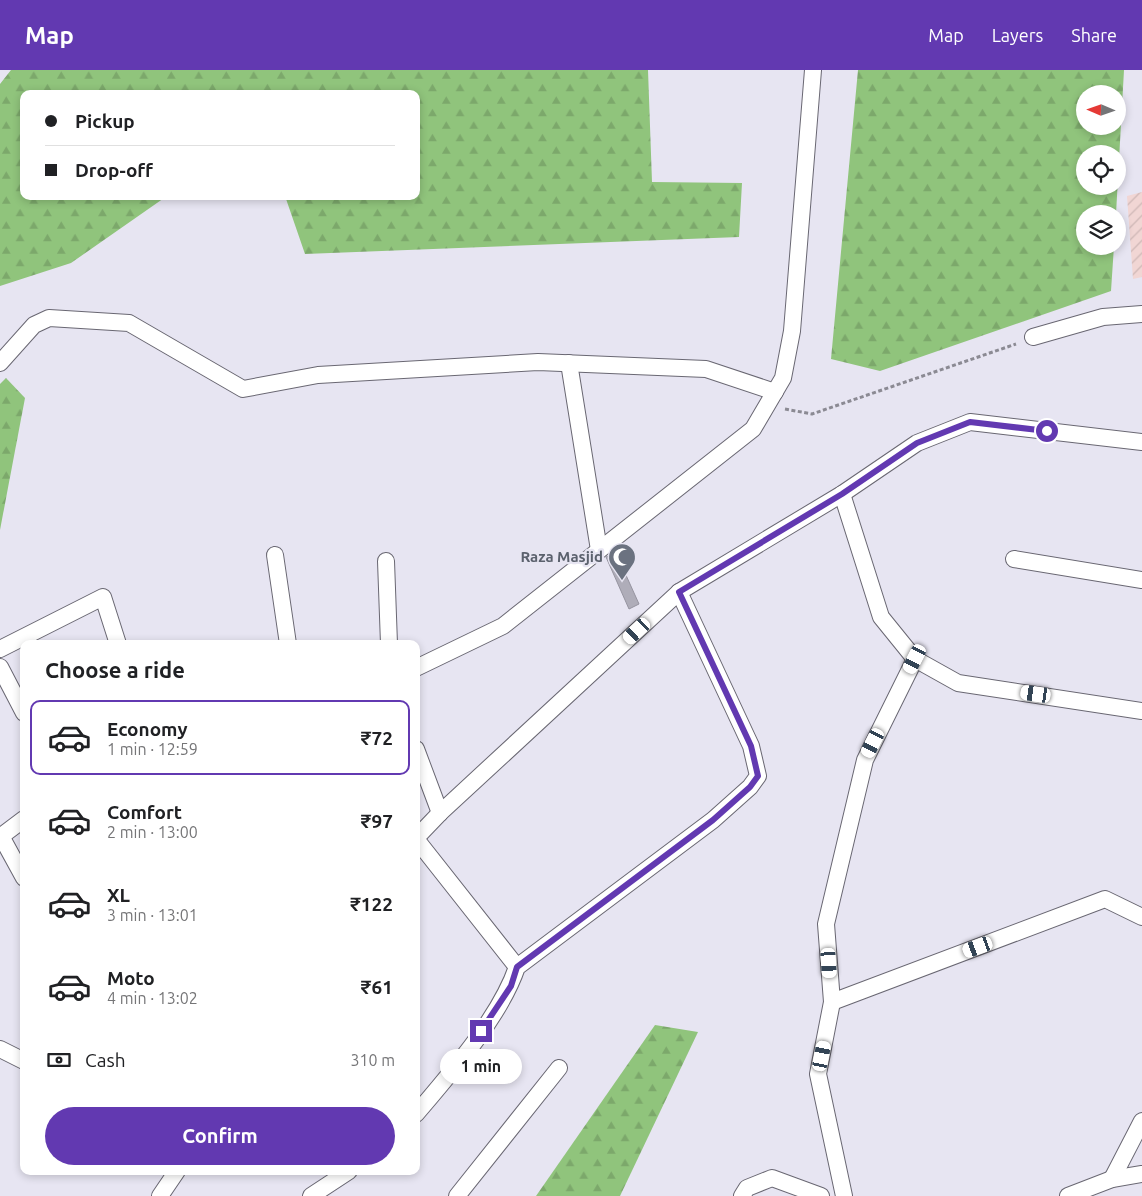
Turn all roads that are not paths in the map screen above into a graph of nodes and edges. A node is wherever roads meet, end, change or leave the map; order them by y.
1 (813, 70) edge
2 (1142, 314) edge
3 (1033, 338) road end
4 (0, 363) edge
5 (569, 363) junction
6 (771, 399) junction
7 (1142, 442) edge
8 (842, 494) junction
9 (599, 550) junction
10 (275, 555) dead end
11 (1014, 559) dead end
12 (386, 561) dead end
13 (1142, 580) edge
14 (679, 592) junction
15 (117, 640) edge
16 (287, 640) edge
17 (389, 640) edge
18 (0, 649) edge
19 (915, 659) junction
20 (420, 666) edge
21 (0, 667) edge
22 (20, 706) edge
23 (1142, 711) edge
24 (420, 760) edge
25 (440, 813) junction
26 (20, 823) edge
27 (420, 834) edge
28 (0, 836) edge
29 (420, 843) edge
30 (20, 871) edge
31 (1142, 917) edge
32 (517, 967) junction
33 (832, 1002) junction
34 (0, 1050) edge
35 (20, 1059) edge
36 (559, 1068) dead end
37 (420, 1109) edge
38 (1142, 1121) edge
39 (1142, 1174) edge
40 (174, 1175) edge
41 (343, 1175) edge
42 (1112, 1178) junction
43 (160, 1196) edge
44 (311, 1196) edge
45 (457, 1196) edge
46 (742, 1196) edge
47 (821, 1196) edge
48 (844, 1196) edge
49 (1068, 1196) edge

1 - 6 street
2 - 3 street
4 - 5 street
5 - 6 street
5 - 9 street
6 - 9 street
7 - 8 street
8 - 14 street
8 - 19 street
9 - 20 street
10 - 16 street
11 - 13 street
12 - 17 street
14 - 25 street
14 - 32 street
15 - 18 street
19 - 23 street
19 - 33 street
21 - 22 street
24 - 25 street
25 - 27 street
26 - 28 street
28 - 30 street
29 - 32 street
31 - 33 street
32 - 37 street
33 - 48 street
34 - 35 street
36 - 45 street
38 - 42 street
39 - 42 street
40 - 43 street
41 - 44 street
42 - 49 street
46 - 47 street

